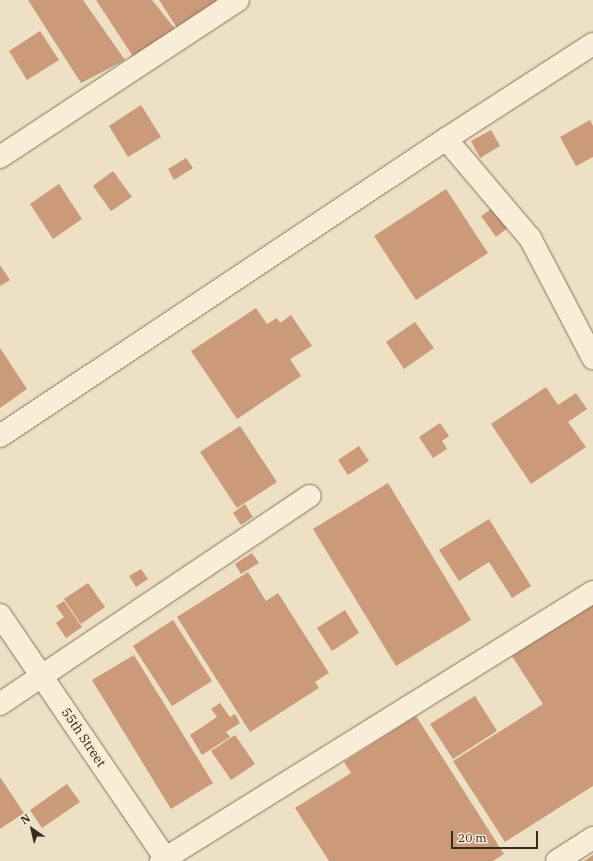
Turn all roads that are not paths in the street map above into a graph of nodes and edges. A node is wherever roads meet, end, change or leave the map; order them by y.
1 (238, 0) edge
2 (593, 44) edge
3 (446, 139) junction
4 (0, 156) edge
5 (593, 358) edge
6 (0, 436) edge
7 (310, 496) dead end
8 (593, 592) edge
9 (0, 615) edge
10 (41, 676) junction
11 (0, 704) edge
12 (593, 838) edge
13 (164, 860) edge
14 (557, 861) edge

1 - 4 street
2 - 3 street
3 - 5 street
3 - 6 street
7 - 10 street
8 - 13 street
9 - 10 street, 55th Street
10 - 11 street
10 - 13 street, 55th Street
12 - 14 street

